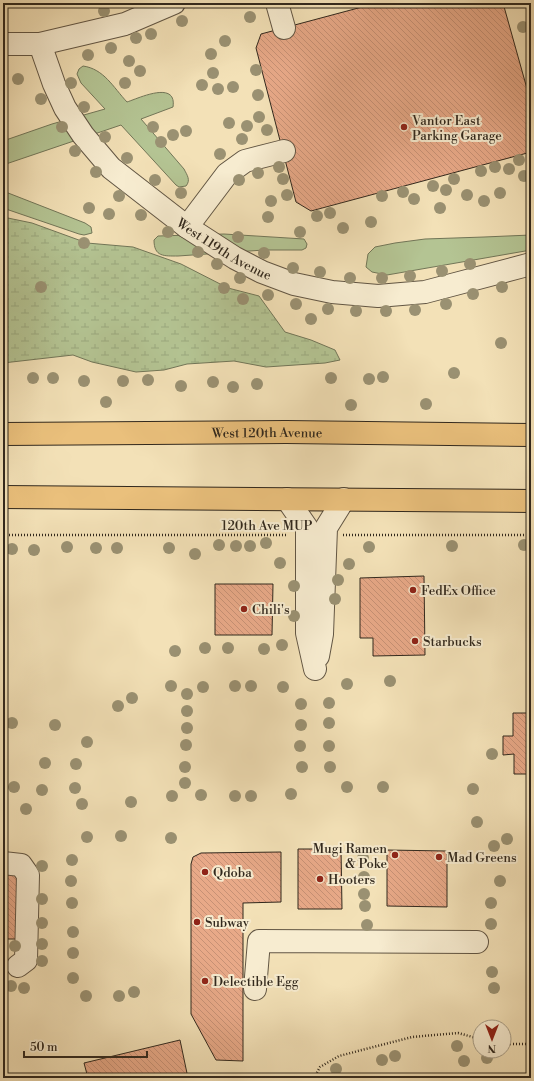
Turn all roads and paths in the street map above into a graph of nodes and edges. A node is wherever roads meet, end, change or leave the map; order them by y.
1 (174, 3) edge
2 (277, 3) edge
3 (284, 28) dead end
4 (3, 44) edge
5 (40, 44) junction
6 (284, 151) dead end
7 (187, 226) junction
8 (531, 264) edge
9 (3, 427) edge
10 (3, 434) edge
11 (60, 434) junction
12 (531, 435) edge
13 (3, 497) edge
14 (287, 499) junction
15 (344, 499) junction
16 (531, 501) edge
17 (3, 535) edge
18 (316, 535) junction
19 (531, 535) edge
20 (3, 863) edge
21 (477, 942) dead end
22 (18, 966) dead end
23 (255, 989) dead end
24 (472, 1037) edge
25 (512, 1044) edge
26 (531, 1044) edge
27 (314, 1078) edge

1 - 5 lane
2 - 3 lane
4 - 5 lane
5 - 7 lane, West 119th Avenue
6 - 7 lane
7 - 8 lane, West 119th Avenue
9 - 11 main road
10 - 11 main road, West 120th Avenue
11 - 12 main road, West 120th Avenue
13 - 14 main road
14 - 15 main road
14 - 18 lane
15 - 16 main road
15 - 18 lane
17 - 18 path, 120th Ave MUP
18 - 19 path, 120th Ave MUP
20 - 22 lane
21 - 23 lane
24 - 27 path
25 - 26 path

